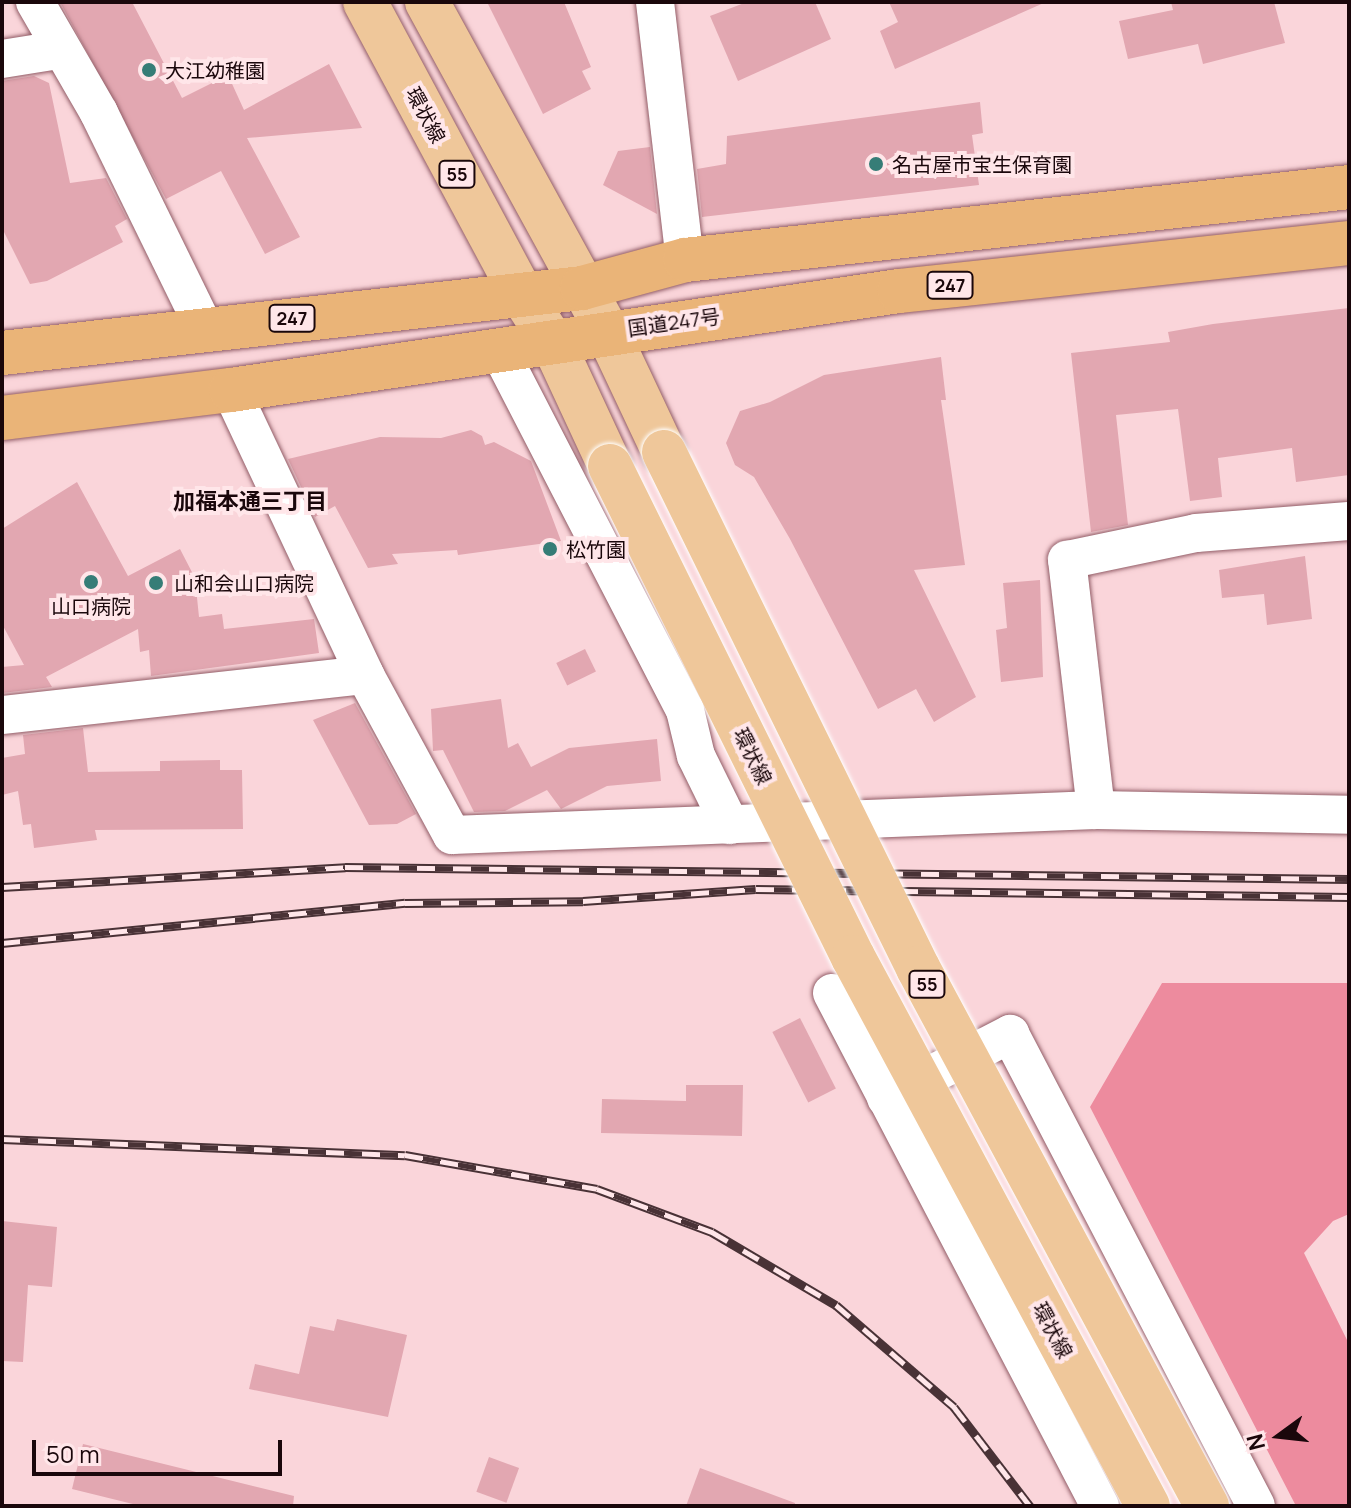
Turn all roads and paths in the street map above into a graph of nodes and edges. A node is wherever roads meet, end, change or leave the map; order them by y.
1 (35, 2) edge
2 (365, 2) edge
3 (427, 2) edge
4 (655, 2) edge
5 (58, 50) junction
6 (2, 59) edge
7 (1349, 187) edge
8 (1349, 243) edge
9 (685, 260) junction
10 (582, 288) junction
11 (522, 295) junction
12 (204, 327) junction
13 (607, 331) junction
14 (553, 343) junction
15 (499, 350) junction
16 (2, 353) edge
17 (231, 390) junction
18 (2, 418) edge
19 (1349, 521) edge
20 (365, 675) junction
21 (2, 715) edge
22 (1096, 810) junction
23 (1349, 815) edge
24 (730, 825) junction
25 (832, 993) dead end
26 (886, 1098) junction
27 (1100, 1506) edge
28 (1148, 1506) edge
29 (1207, 1506) edge
30 (1256, 1506) edge

1 - 5 street
2 - 11 main road, 環状線 / 55
3 - 10 main road, 55
4 - 9 street
5 - 6 street
5 - 12 street
7 - 9 highway, 247
8 - 13 highway, 国道247号 / 247
9 - 10 highway, 247
10 - 11 highway, 247
10 - 13 main road, 55
11 - 12 highway, 247
11 - 14 main road, 環状線 / 55
12 - 16 highway, 247
13 - 14 highway, 国道247号 / 247
13 - 29 main road, 55, bridge
14 - 15 highway, 国道247号 / 247
14 - 28 main road, 環状線 / 55, bridge
15 - 17 highway, 国道247号 / 247
15 - 24 street
17 - 18 highway, 国道247号 / 247
17 - 20 street
19 - 22 street
20 - 21 street
20 - 24 street
22 - 23 street
22 - 24 street
25 - 26 street
26 - 27 street
26 - 30 street

